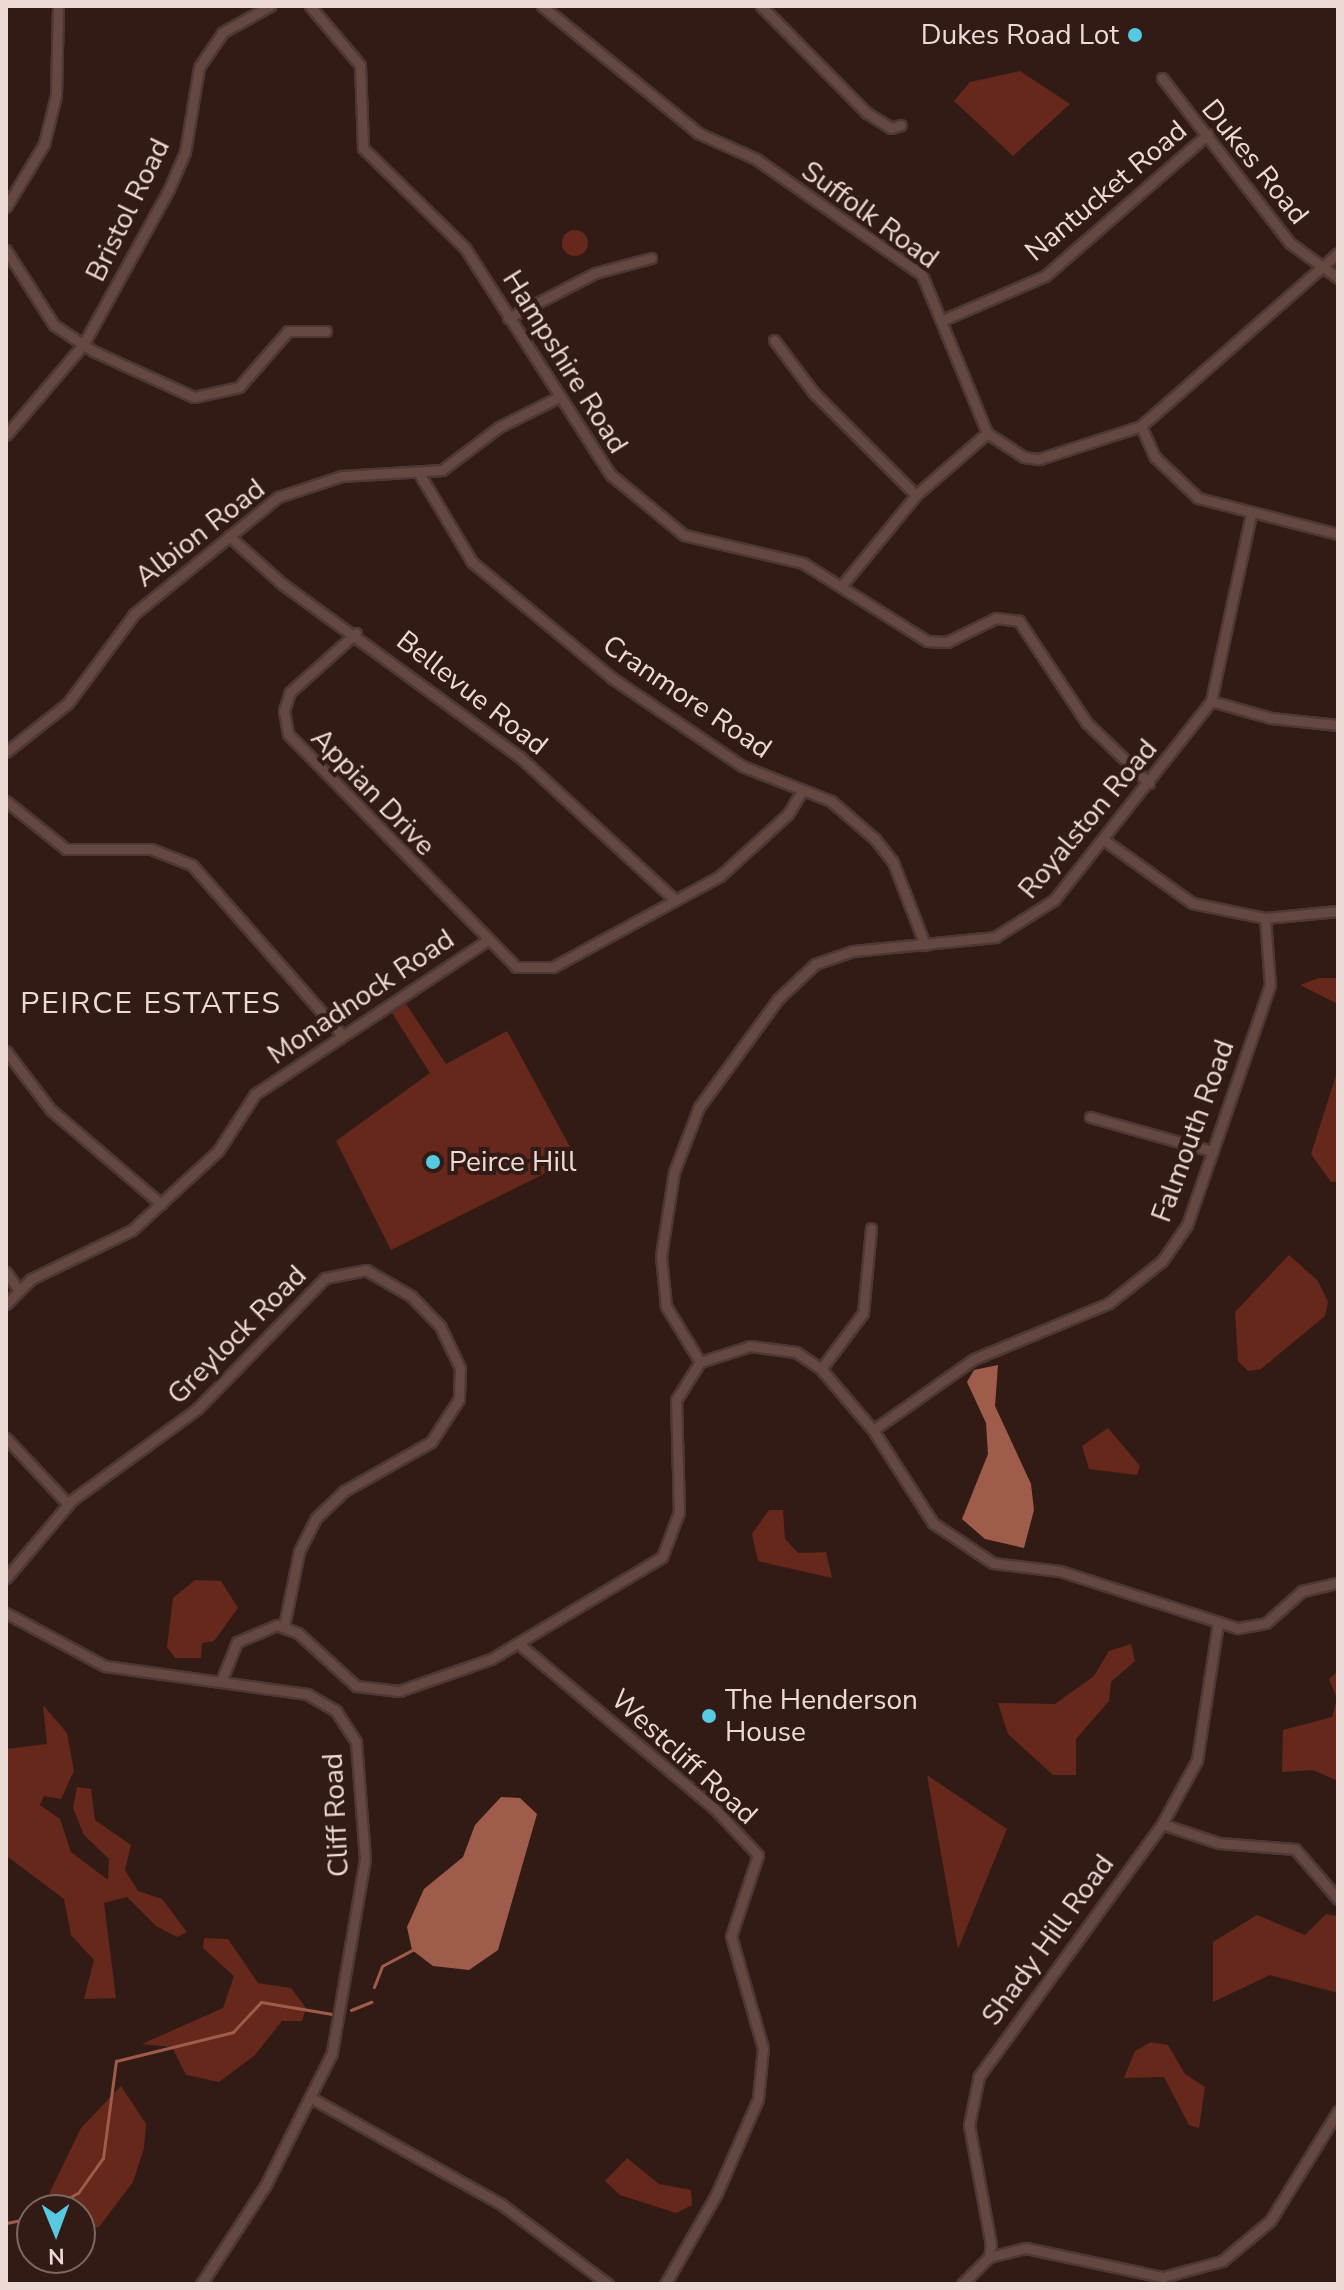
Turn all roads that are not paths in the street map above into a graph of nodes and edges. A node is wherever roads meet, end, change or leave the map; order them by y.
1 (58, 6) edge
2 (270, 6) edge
3 (310, 6) edge
4 (542, 6) edge
5 (761, 6) edge
6 (1162, 78) dead end
7 (901, 125) dead end
8 (1208, 134) junction
9 (6, 207) edge
10 (6, 250) edge
11 (1338, 253) edge
12 (651, 258) dead end
13 (1321, 265) junction
14 (1338, 278) edge
15 (508, 318) junction
16 (945, 319) junction
17 (326, 331) dead end
18 (774, 340) dead end
19 (83, 345) junction
20 (557, 398) junction
21 (1141, 426) junction
22 (987, 433) junction
23 (6, 435) edge
24 (420, 475) junction
25 (916, 495) junction
26 (1251, 514) junction
27 (1338, 534) edge
28 (229, 536) junction
29 (843, 584) junction
30 (356, 633) junction
31 (1211, 701) junction
32 (1338, 725) edge
33 (6, 752) edge
34 (1149, 783) junction
35 (802, 791) junction
36 (6, 801) edge
37 (1104, 840) junction
38 (675, 900) junction
39 (1338, 911) edge
40 (1265, 918) junction
41 (486, 941) junction
42 (925, 945) junction
43 (342, 1035) junction
44 (6, 1051) edge
45 (1090, 1117) dead end
46 (1212, 1151) junction
47 (161, 1204) junction
48 (871, 1228) dead end
49 (6, 1272) edge
50 (18, 1289) junction
51 (6, 1304) edge
52 (700, 1362) junction
53 (821, 1369) junction
54 (873, 1430) junction
55 (6, 1438) edge
56 (68, 1504) junction
57 (6, 1578) edge
58 (1338, 1583) edge
59 (6, 1613) edge
60 (1218, 1623) junction
61 (284, 1626) junction
62 (519, 1644) junction
63 (222, 1679) junction
64 (1162, 1824) junction
65 (1338, 1899) edge
66 (313, 2099) junction
67 (1338, 2111) edge
68 (989, 2257) junction
69 (201, 2284) edge
70 (608, 2284) edge
71 (665, 2284) edge
72 (962, 2284) edge

1 - 9 street
2 - 19 street, Bristol Road
3 - 15 street, Hampshire Road
4 - 16 street, Suffolk Road
5 - 7 street
6 - 8 street, Dukes Road
8 - 13 street, Dukes Road
8 - 16 street, Nantucket Road
10 - 19 street
11 - 13 street
12 - 15 street
13 - 14 street, Dukes Road
13 - 21 street
15 - 20 street, Hampshire Road
16 - 22 street, Suffolk Road
17 - 19 street
18 - 25 street
19 - 23 street, Bristol Road
20 - 24 street, Albion Road
20 - 29 street, Hampshire Road
21 - 22 street
21 - 26 street
22 - 25 street
24 - 28 street, Albion Road
24 - 35 street, Cranmore Road
25 - 29 street
26 - 27 street
26 - 31 street, Royalston Road
28 - 30 street, Bellevue Road
28 - 33 street, Albion Road
29 - 34 street, Hampshire Road
30 - 38 street, Bellevue Road
30 - 41 street, Appian Drive
31 - 32 street
31 - 34 street, Royalston Road
34 - 37 street, Royalston Road
35 - 38 street, Monadnock Road
35 - 42 street, Cranmore Road
36 - 43 street
37 - 40 street
37 - 42 street, Royalston Road
38 - 41 street, Monadnock Road
39 - 40 street
40 - 46 street, Falmouth Road
41 - 43 street, Monadnock Road
42 - 52 street, Royalston Road
43 - 47 street, Monadnock Road
44 - 47 street
45 - 46 street
46 - 54 street, Falmouth Road
47 - 50 street, Monadnock Road
48 - 53 street
49 - 50 street
50 - 51 street, Monadnock Road
52 - 53 street
52 - 62 street
53 - 54 street
54 - 60 street
55 - 56 street
56 - 57 street, Greylock Road
56 - 61 street, Greylock Road
58 - 60 street
59 - 63 street, Cliff Road
60 - 64 street, Shady Hill Road
61 - 62 street
61 - 63 street
62 - 71 street, Westcliff Road
63 - 66 street, Cliff Road
64 - 65 street
64 - 68 street, Shady Hill Road
66 - 69 street, Cliff Road
66 - 70 street
67 - 68 street
68 - 72 street

